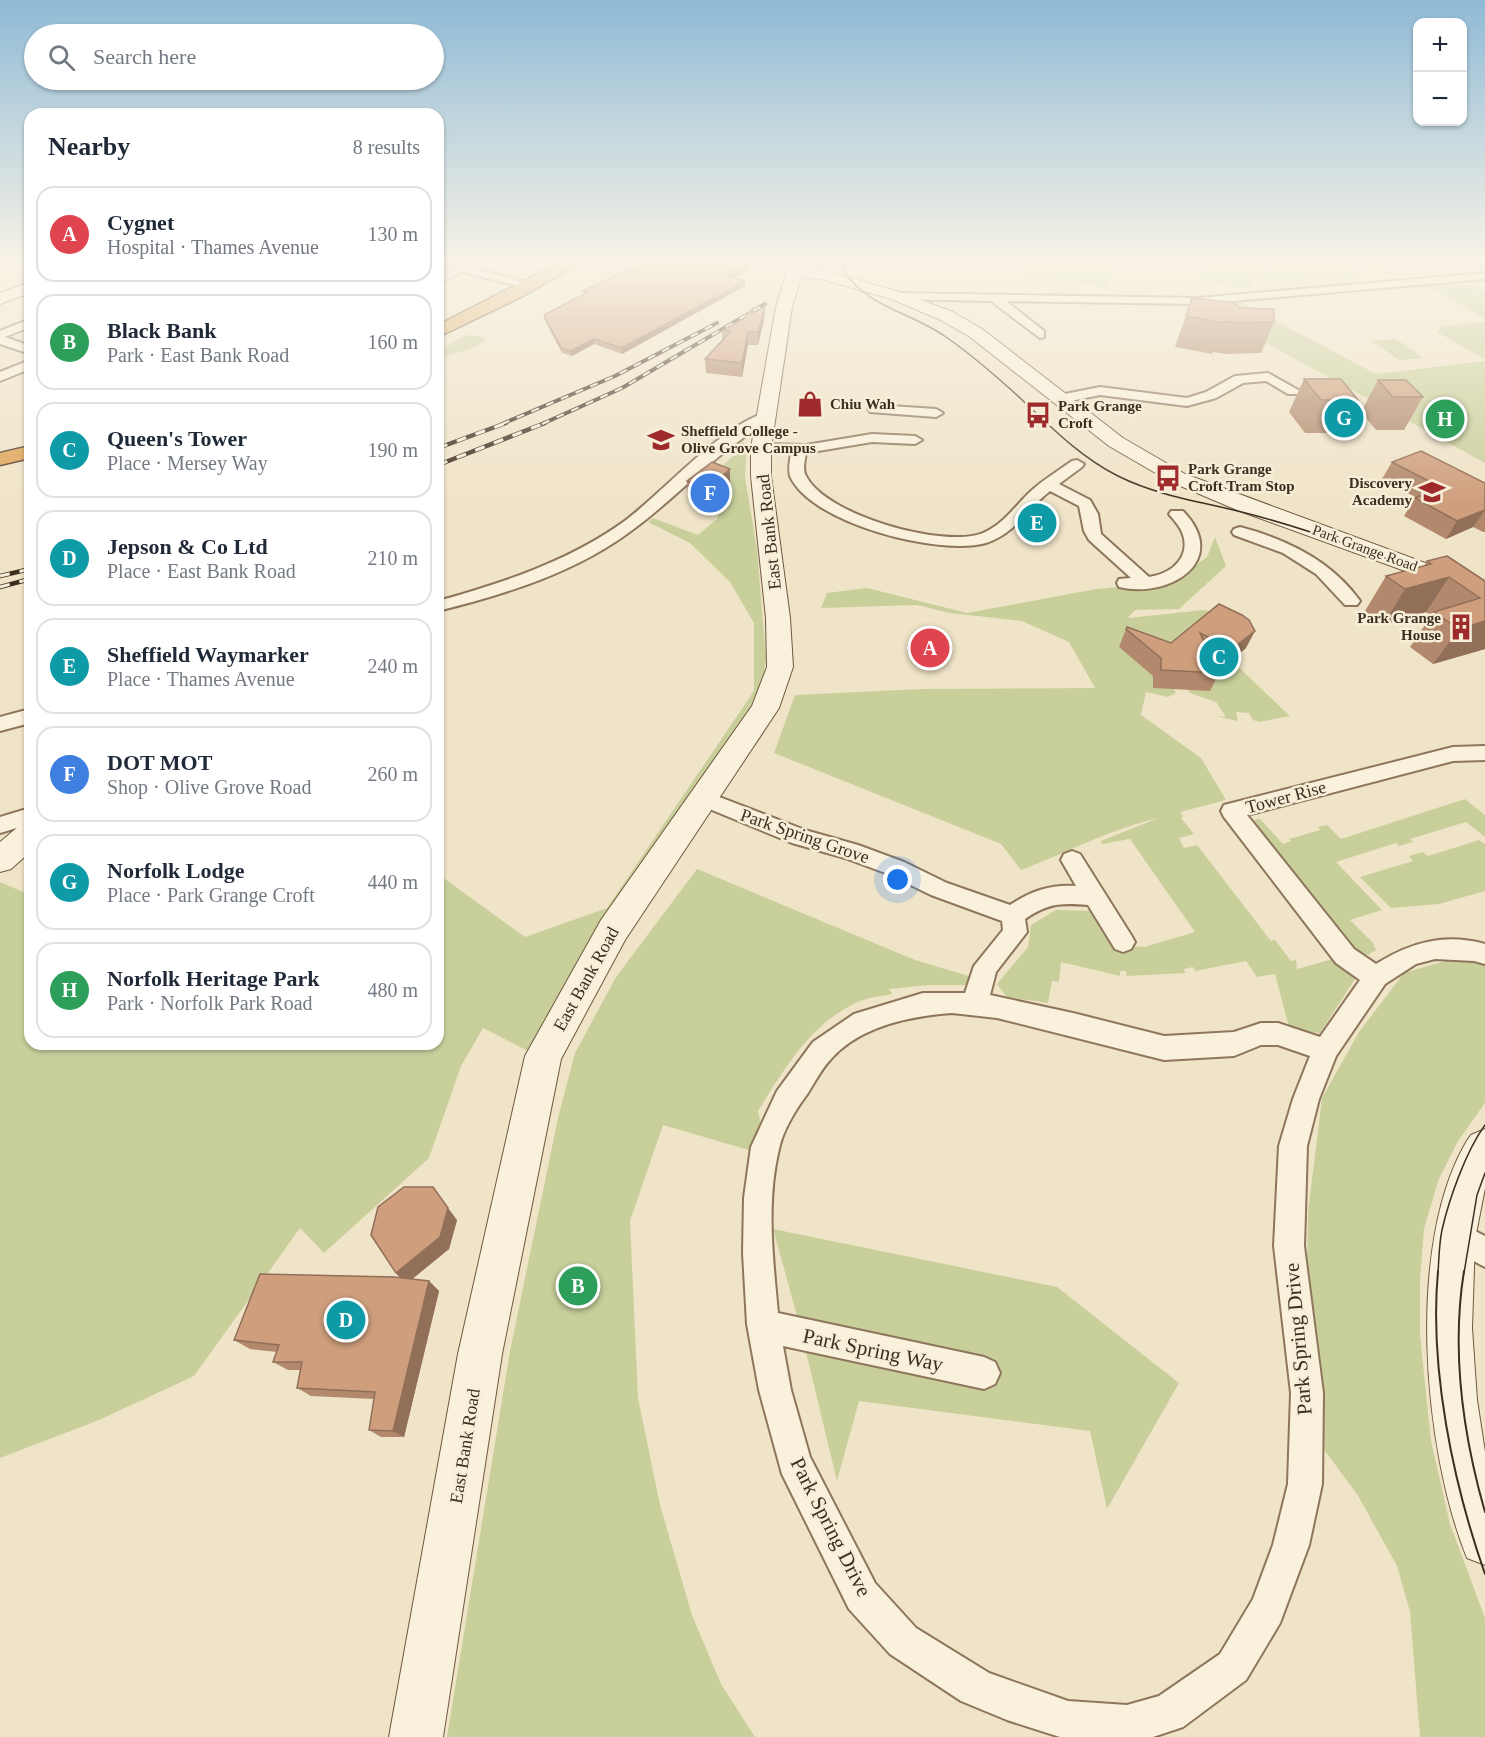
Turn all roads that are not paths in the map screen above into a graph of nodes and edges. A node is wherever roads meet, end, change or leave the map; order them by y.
1 (5, 340) edge
2 (779, 340) edge
3 (985, 340) edge
4 (24, 348) edge
5 (24, 367) edge
6 (0, 377) edge
7 (1293, 391) dead end
8 (1060, 399) junction
9 (875, 409) dead end
10 (916, 411) junction
11 (936, 413) dead end
12 (764, 433) junction
13 (915, 440) junction
14 (799, 449) junction
15 (24, 453) edge
16 (915, 456) dead end
17 (0, 459) edge
18 (1077, 464) dead end
19 (1048, 485) junction
20 (1245, 505) junction
21 (1176, 520) dead end
22 (1144, 582) junction
23 (1125, 583) dead end
24 (1485, 593) edge
25 (1351, 601) dead end
26 (444, 604) edge
27 (24, 718) edge
28 (0, 724) edge
29 (1485, 753) edge
30 (702, 798) junction
31 (24, 818) edge
32 (0, 825) edge
33 (24, 839) edge
34 (0, 860) edge
35 (1072, 860) dead end
36 (1095, 896) junction
37 (1013, 915) junction
38 (1123, 942) dead end
39 (1485, 954) edge
40 (1376, 977) junction
41 (977, 1005) junction
42 (1326, 1050) junction
43 (1485, 1148) edge
44 (1470, 1244) edge
45 (763, 1323) junction
46 (984, 1373) dead end
47 (1485, 1540) edge
48 (416, 1737) edge

1 - 4 street
2 - 12 street, East Bank Road
3 - 8 street, Park Grange Road
5 - 6 street
7 - 8 street
8 - 20 street, Park Grange Road
9 - 10 street
10 - 11 street
10 - 13 street
12 - 14 street
12 - 26 street
12 - 30 street, East Bank Road
13 - 14 street
13 - 16 street
14 - 19 street
15 - 17 highway
18 - 19 street
19 - 22 street
20 - 24 street, Park Grange Road
20 - 25 street
21 - 22 street
22 - 23 street
27 - 28 street
29 - 40 street, Tower Rise
30 - 37 street, Park Spring Grove
30 - 48 street, East Bank Road
31 - 32 street
33 - 34 street
35 - 36 street
36 - 37 street
36 - 38 street
37 - 41 street
39 - 40 street, Park Spring Drive
40 - 42 street, Park Spring Drive
41 - 42 street, Park Spring Drive
41 - 45 street, Park Spring Drive
42 - 45 street, Park Spring Drive
43 - 44 street
44 - 47 street
45 - 46 street, Park Spring Way

